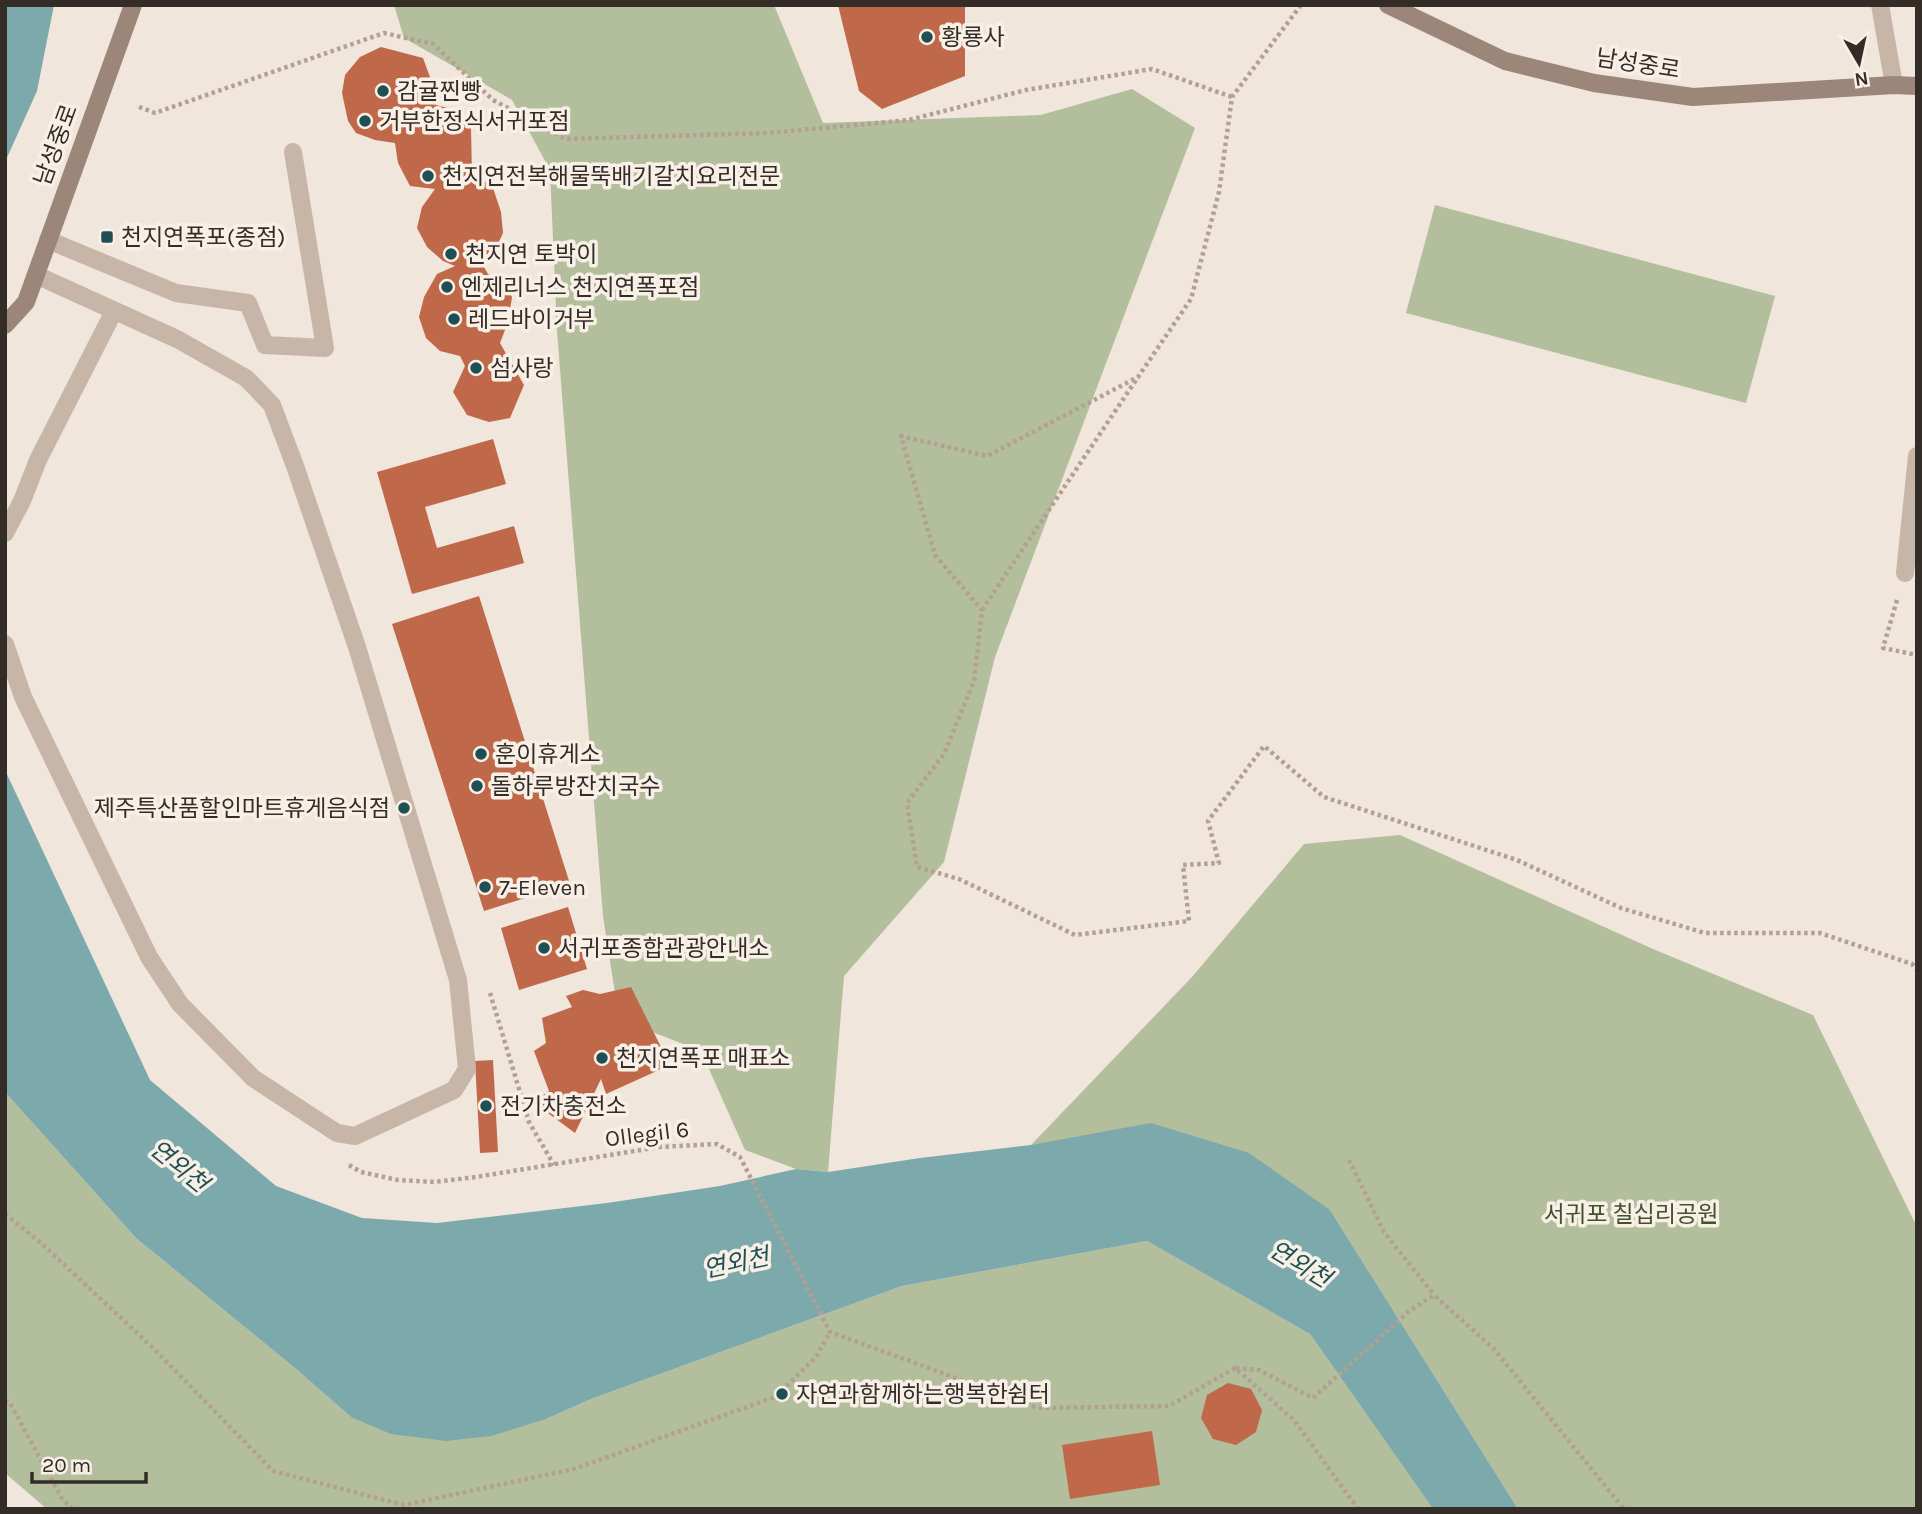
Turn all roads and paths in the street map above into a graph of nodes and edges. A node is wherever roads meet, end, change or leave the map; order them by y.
1 (133, 5) edge
2 (1301, 5) edge
3 (1388, 5) edge
4 (1880, 5) edge
5 (1894, 85) junction
6 (1917, 86) edge
7 (1232, 97) junction
8 (139, 107) dead end
9 (293, 152) dead end
10 (48, 240) junction
11 (36, 275) junction
12 (114, 311) junction
13 (5, 325) edge
14 (1138, 377) junction
15 (1917, 456) edge
16 (5, 533) edge
17 (1905, 573) joint
18 (982, 610) junction
19 (5, 644) edge
20 (1917, 655) edge
21 (1917, 970) edge
22 (1349, 1160) dead end
23 (554, 1165) dead end
24 (5, 1214) edge
25 (1434, 1295) junction
26 (830, 1332) junction
27 (1235, 1368) junction
28 (5, 1400) edge
29 (72, 1509) edge
30 (1358, 1509) edge
31 (1624, 1509) edge

1 - 10 street, 남성중로
2 - 7 path
3 - 5 street, 남성중로
4 - 5 street
5 - 6 street, 남성중로
7 - 8 path
7 - 14 path
9 - 10 street
10 - 11 street, 남성중로
11 - 12 street
11 - 13 street, 남성중로
12 - 16 street
12 - 19 street
14 - 18 path
14 - 18 path
15 - 17 street
17 - 20 path
18 - 21 path
22 - 25 path
23 - 26 path, Ollegil 6
24 - 26 path
25 - 27 path
25 - 31 path
26 - 27 path
27 - 30 path
28 - 29 path

